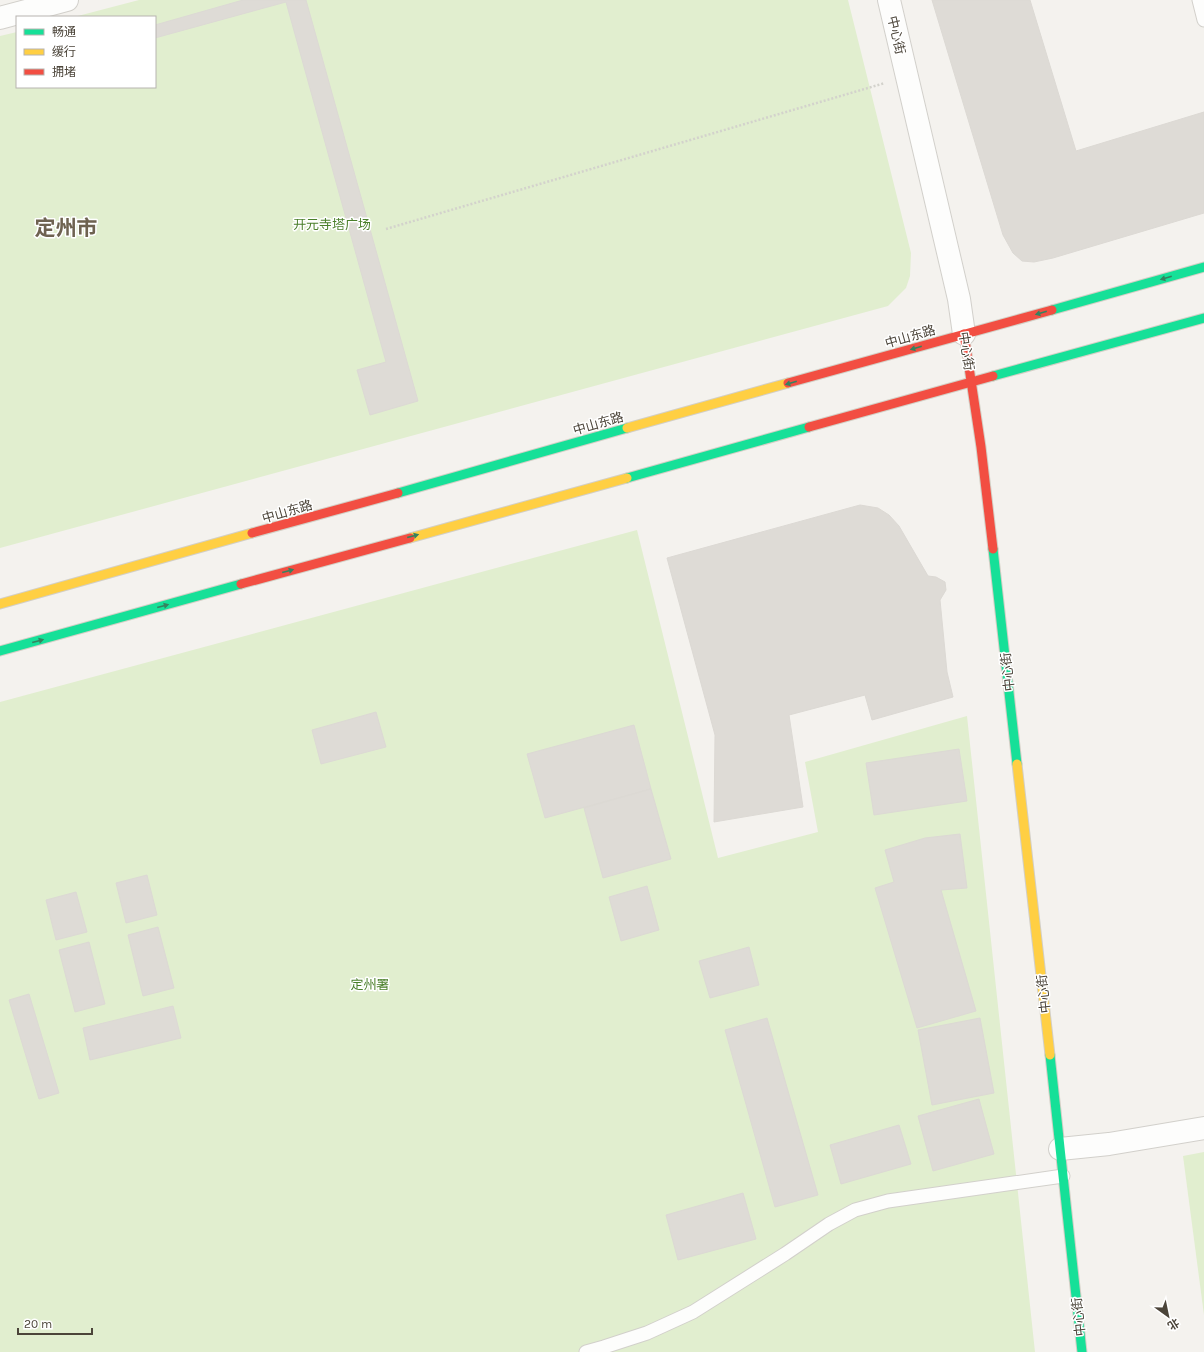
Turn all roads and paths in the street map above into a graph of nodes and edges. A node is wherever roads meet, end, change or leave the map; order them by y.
1 (67, 0) edge
2 (889, 0) edge
3 (1198, 0) edge
4 (0, 18) edge
5 (1204, 20) edge
6 (907, 77) junction
7 (386, 229) dead end
8 (1204, 267) edge
9 (1204, 318) edge
10 (964, 334) junction
11 (971, 382) junction
12 (0, 604) edge
13 (0, 651) edge
14 (1204, 1128) edge
15 (1060, 1149) junction
16 (1063, 1176) junction
17 (586, 1352) edge
18 (1082, 1352) edge

1 - 4 street
2 - 6 street, 中心街
3 - 5 lane
6 - 7 path
6 - 10 street, 中心街
8 -> 10 main road, 中山东路
9 - 11 main road
10 - 11 main road, 中心街
10 -> 12 main road, 中山东路
13 -> 11 main road
11 - 15 main road, 中心街
14 - 15 street
15 - 16 main road, 中心街
16 - 17 lane
16 - 18 main road, 中心街

